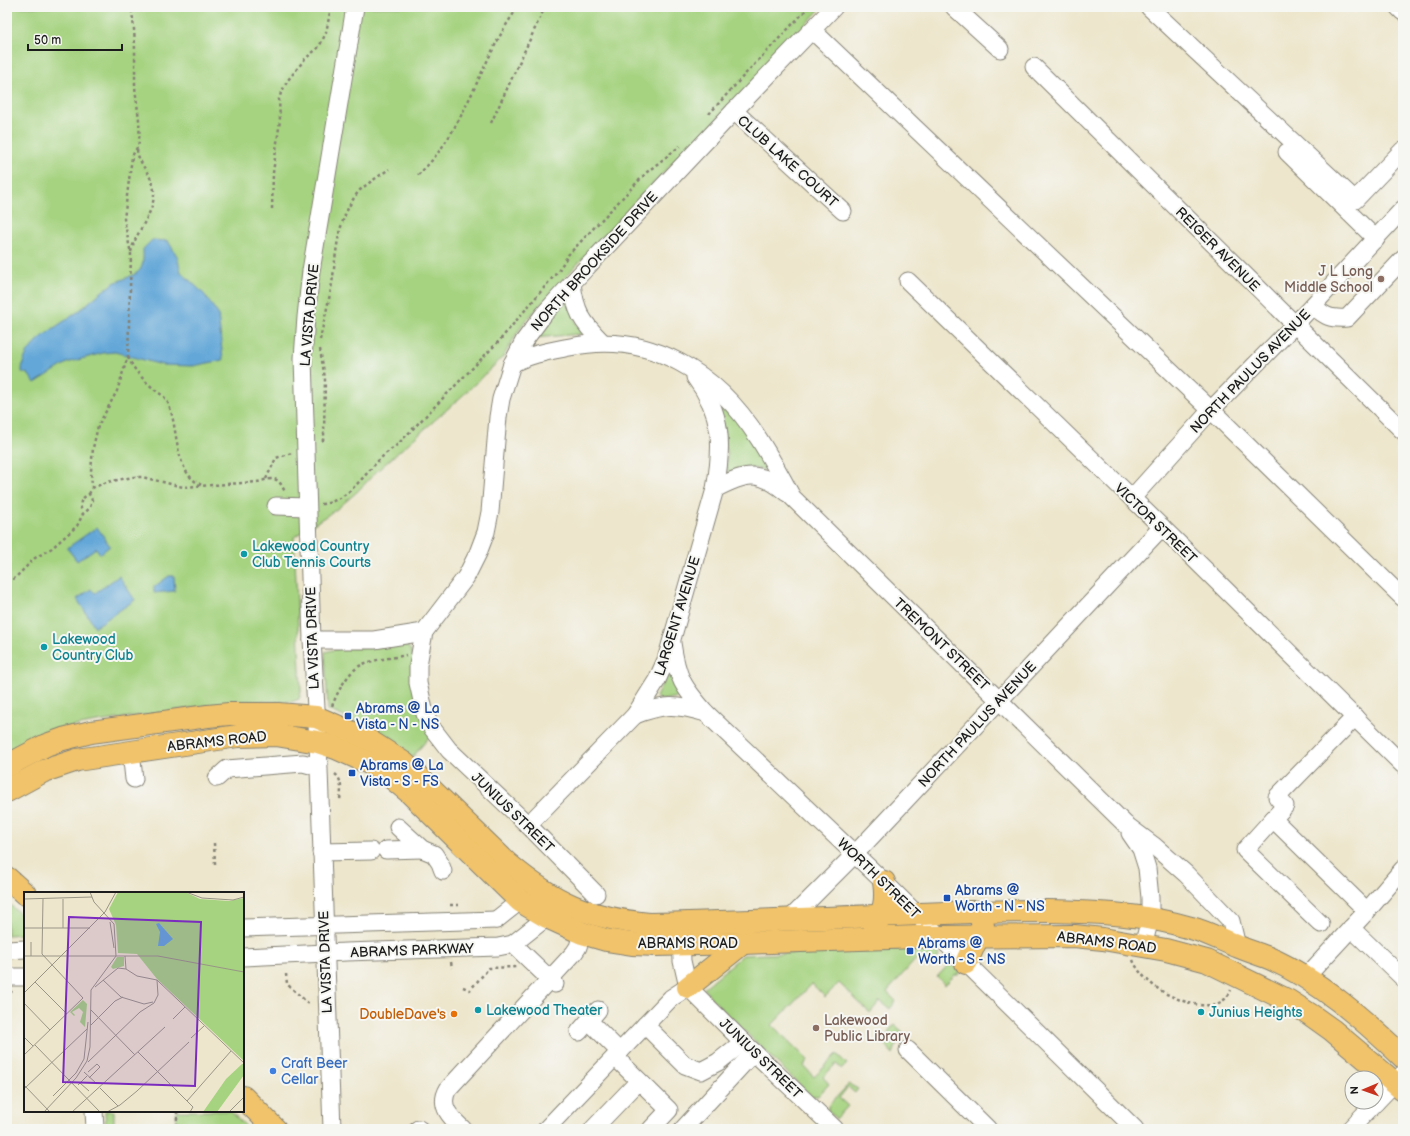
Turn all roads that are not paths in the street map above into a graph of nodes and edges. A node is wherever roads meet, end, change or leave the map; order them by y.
1 (355, 7) edge
2 (834, 7) edge
3 (954, 7) edge
4 (1149, 7) edge
5 (1398, 7) edge
6 (1403, 12) edge
7 (1158, 26) dead end
8 (812, 30) junction
9 (1000, 49) dead end
10 (1034, 67) dead end
11 (734, 111) junction
12 (1403, 150) edge
13 (1403, 210) edge
14 (843, 211) dead end
15 (1376, 239) junction
16 (1403, 260) edge
17 (908, 281) dead end
18 (572, 282) junction
19 (1313, 306) junction
20 (1295, 324) junction
21 (602, 342) junction
22 (512, 364) junction
23 (688, 368) junction
24 (1211, 410) junction
25 (1403, 431) edge
26 (715, 489) junction
27 (792, 497) junction
28 (1132, 498) junction
29 (307, 504) junction
30 (276, 506) dead end
31 (1162, 527) junction
32 (1403, 598) edge
33 (424, 632) junction
34 (312, 640) junction
35 (672, 643) junction
36 (999, 700) junction
37 (323, 712) junction
38 (706, 713) junction
39 (635, 715) junction
40 (1355, 717) junction
41 (128, 726) junction
42 (432, 728) joint
43 (318, 742) junction
44 (132, 751) junction
45 (1403, 765) edge
46 (7, 767) edge
47 (318, 767) junction
48 (217, 778) dead end
49 (134, 779) dead end
50 (7, 791) edge
51 (1273, 819) junction
52 (1125, 824) junction
53 (528, 825) junction
54 (398, 827) dead end
55 (452, 835) junction
56 (322, 852) junction
57 (428, 852) junction
58 (854, 855) junction
59 (1403, 869) edge
60 (443, 871) dead end
61 (7, 878) edge
62 (884, 882) junction
63 (24, 893) edge
64 (596, 894) dead end
65 (520, 901) junction
66 (989, 911) junction
67 (1367, 911) junction
68 (917, 914) junction
69 (881, 915) junction
70 (547, 918) junction
71 (790, 918) junction
72 (1150, 919) junction
73 (496, 920) junction
74 (640, 923) junction
75 (681, 923) junction
76 (1321, 924) dead end
77 (324, 926) junction
78 (244, 928) edge
79 (1351, 928) junction
80 (582, 933) junction
81 (978, 936) junction
82 (940, 937) junction
83 (863, 939) junction
84 (743, 944) junction
85 (506, 945) junction
86 (681, 945) junction
87 (1236, 946) junction
88 (24, 949) edge
89 (7, 950) edge
90 (1138, 951) junction
91 (325, 953) junction
92 (244, 957) edge
93 (966, 963) junction
94 (24, 977) edge
95 (7, 978) edge
96 (1304, 978) junction
97 (1403, 978) edge
98 (556, 980) junction
99 (688, 986) junction
100 (543, 999) dead end
101 (589, 1021) dead end
102 (645, 1025) junction
103 (749, 1047) junction
104 (908, 1050) dead end
105 (617, 1054) junction
106 (1403, 1057) edge
107 (639, 1080) junction
108 (1400, 1082) edge
109 (1384, 1095) edge
110 (244, 1098) edge
111 (1368, 1110) edge
112 (94, 1112) edge
113 (828, 1127) edge
114 (548, 1128) edge
115 (95, 1129) edge
116 (275, 1129) edge
117 (332, 1129) edge
118 (463, 1129) edge
119 (593, 1129) edge
120 (651, 1129) edge
121 (683, 1129) edge
122 (988, 1129) edge
123 (1135, 1129) edge
124 (1350, 1129) edge

1 - 29 street, LA VISTA DRIVE
2 - 8 street, NORTH BROOKSIDE DRIVE
3 - 9 street
4 - 12 street
5 - 6 street
7 - 15 street
8 - 11 street, NORTH BROOKSIDE DRIVE
8 - 24 street
10 - 20 street, REIGER AVENUE
11 - 14 street, CLUB LAKE COURT
11 - 18 street, NORTH BROOKSIDE DRIVE
13 - 15 street, NORTH PAULUS AVENUE
15 - 19 street, NORTH PAULUS AVENUE
16 - 19 street
17 - 28 street, VICTOR STREET
18 - 21 street
18 - 22 street, NORTH BROOKSIDE DRIVE
19 - 20 street, NORTH PAULUS AVENUE
20 - 24 street, NORTH PAULUS AVENUE
20 - 25 street, REIGER AVENUE
21 - 22 street, TREMONT STREET
21 - 23 street, TREMONT STREET
22 - 33 street, NORTH BROOKSIDE DRIVE
23 - 26 street, LARGENT AVENUE
23 - 27 street, TREMONT STREET
24 - 28 street, NORTH PAULUS AVENUE
24 - 32 street
26 - 27 street, TREMONT STREET
26 - 35 street, LARGENT AVENUE
27 - 36 street, TREMONT STREET
28 - 31 street, VICTOR STREET
29 - 30 street
29 - 34 street, LA VISTA DRIVE
31 - 36 street, NORTH PAULUS AVENUE
31 - 40 street, VICTOR STREET
33 - 34 street
33 - 42 street, NORTH BROOKSIDE DRIVE
34 - 37 street, LA VISTA DRIVE
35 - 38 street, WORTH STREET
35 - 39 street, LARGENT AVENUE
36 - 52 street, TREMONT STREET
36 - 58 street, NORTH PAULUS AVENUE
37 - 41 main road, ABRAMS ROAD
37 - 43 street, LA VISTA DRIVE
37 - 74 main road, ABRAMS ROAD
38 - 39 street, WORTH STREET
38 - 58 street, WORTH STREET
39 - 53 street, LARGENT AVENUE
40 - 45 street, VICTOR STREET
40 - 51 street
41 - 44 main road
41 - 46 main road, ABRAMS ROAD
42 - 53 street, JUNIUS STREET
43 - 44 main road, ABRAMS ROAD
43 - 47 street, LA VISTA DRIVE
43 - 55 main road, ABRAMS ROAD
44 - 49 street
44 - 50 main road, ABRAMS ROAD
47 - 48 street
47 - 56 street, LA VISTA DRIVE
51 - 67 street
51 - 76 street
52 - 72 street, TREMONT STREET
52 - 87 street, TREMONT STREET
53 - 64 street, JUNIUS STREET
54 - 57 street
55 - 57 street
55 - 65 main road, ABRAMS ROAD
56 - 57 street
56 - 77 street, LA VISTA DRIVE
57 - 60 street
58 - 62 street, WORTH STREET
58 - 71 street, NORTH PAULUS AVENUE
59 - 67 street
61 - 63 main road
62 - 68 street, WORTH STREET
62 - 69 main road
65 - 70 main road, ABRAMS ROAD
65 - 73 street
65 - 74 main road
66 - 68 main road, ABRAMS ROAD
66 - 72 main road, ABRAMS ROAD
66 - 81 main road
67 - 79 street
68 - 69 main road, ABRAMS ROAD
68 - 82 street, WORTH STREET
69 - 71 main road, ABRAMS ROAD
69 - 83 main road
70 - 80 main road, ABRAMS ROAD
70 - 85 street
71 - 75 main road, ABRAMS ROAD
72 - 87 main road, ABRAMS ROAD
72 - 90 street, TREMONT STREET
73 - 77 street, ABRAMS PARKWAY
73 - 85 street
74 - 75 main road, ABRAMS ROAD
75 - 86 street
77 - 78 street, ABRAMS PARKWAY
77 - 91 street, LA VISTA DRIVE
79 - 96 street
79 - 97 street
80 - 86 main road, ABRAMS ROAD
80 - 98 street
81 - 82 main road, ABRAMS ROAD
81 - 90 main road, ABRAMS ROAD
81 - 93 main road
82 - 83 main road, ABRAMS ROAD
82 - 93 street, WORTH STREET
83 - 84 main road, ABRAMS ROAD
84 - 86 main road, ABRAMS ROAD
84 - 99 main road
85 - 91 street, ABRAMS PARKWAY
85 - 98 street
86 - 99 street
87 - 96 main road, ABRAMS ROAD
88 - 89 street
90 - 108 main road, ABRAMS ROAD
91 - 92 street, ABRAMS PARKWAY
91 - 117 street, LA VISTA DRIVE
93 - 123 street, WORTH STREET
94 - 95 street
96 - 106 main road, ABRAMS ROAD
98 - 100 street
98 - 118 street
99 - 102 street
99 - 103 street, JUNIUS STREET
101 - 105 street
102 - 103 street
102 - 105 street
103 - 113 street, JUNIUS STREET
103 - 121 street
104 - 122 street
105 - 107 street
105 - 114 street
107 - 119 street
107 - 120 street
108 - 109 street
110 - 116 main road
111 - 124 street
112 - 115 street

